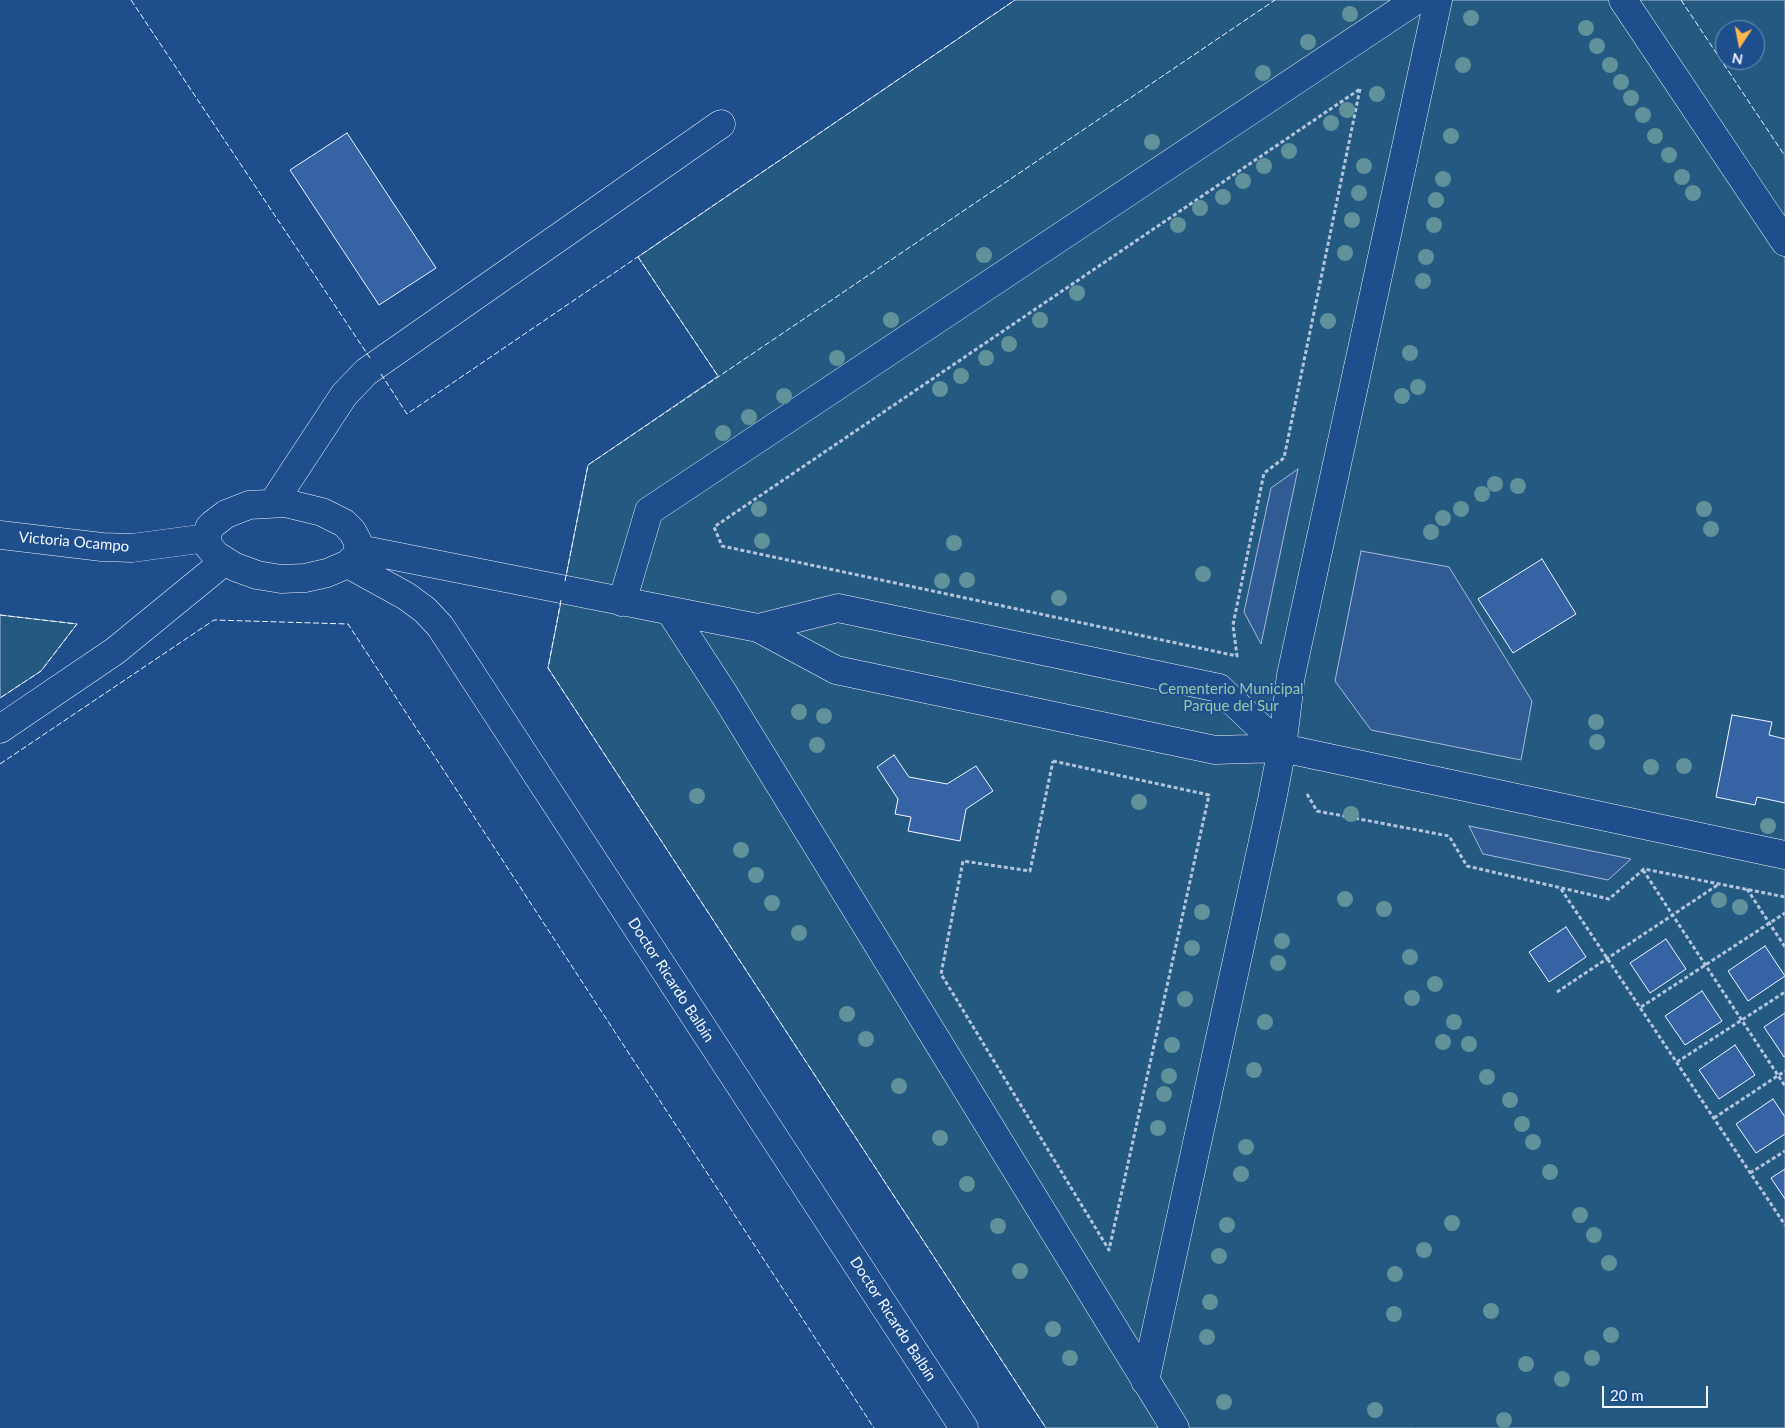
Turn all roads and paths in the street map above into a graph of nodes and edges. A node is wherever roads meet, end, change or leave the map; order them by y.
1 (1416, 0) edge
2 (1438, 0) edge
3 (1623, 0) edge
4 (721, 124) dead end
5 (1785, 242) edge
6 (273, 503) junction
7 (0, 535) edge
8 (207, 538) junction
9 (353, 556) junction
10 (225, 561) junction
11 (622, 602) junction
12 (670, 611) junction
13 (758, 628) junction
14 (1237, 656) joint
15 (0, 729) edge
16 (1282, 748) junction
17 (1209, 795) joint
18 (1785, 856) edge
19 (1643, 870) junction
20 (1719, 884) junction
21 (1561, 888) junction
22 (1747, 890) junction
23 (1785, 897) edge
24 (1785, 913) edge
25 (1673, 915) junction
26 (1769, 923) junction
27 (1785, 947) edge
28 (1608, 957) junction
29 (1706, 965) junction
30 (1557, 992) dead end
31 (1785, 992) edge
32 (1641, 1007) junction
33 (1742, 1020) junction
34 (1677, 1062) junction
35 (1785, 1071) edge
36 (1778, 1076) junction
37 (1785, 1086) edge
38 (1714, 1118) junction
39 (1785, 1151) edge
40 (1750, 1173) junction
41 (1785, 1226) edge
42 (1145, 1381) junction
43 (964, 1428) edge
44 (1175, 1428) edge

1 - 11 street
2 - 16 street
3 - 5 street
4 - 6 street
6 - 8 street
6 - 9 street
7 - 8 street, Victoria Ocampo
8 - 10 street
9 - 10 street
9 - 11 street
9 - 43 street, Doctor Ricardo Balbín
10 - 15 street
11 - 12 street
12 - 13 street
12 - 42 street
13 - 16 street
13 - 16 street
14 - 14 path
16 - 18 street
16 - 21 path
16 - 42 street
17 - 17 path
19 - 20 path
19 - 21 path
19 - 25 path
20 - 22 path
20 - 25 path
21 - 28 path
22 - 23 path
22 - 26 path
24 - 26 path
25 - 28 path
25 - 29 path
26 - 27 path
26 - 29 path
28 - 30 path
28 - 32 path
29 - 32 path
29 - 33 path
31 - 33 path
32 - 34 path
33 - 34 path
33 - 36 path
34 - 38 path
35 - 36 path
36 - 37 path
36 - 38 path
38 - 40 path
39 - 40 path
40 - 41 path
42 - 44 street

